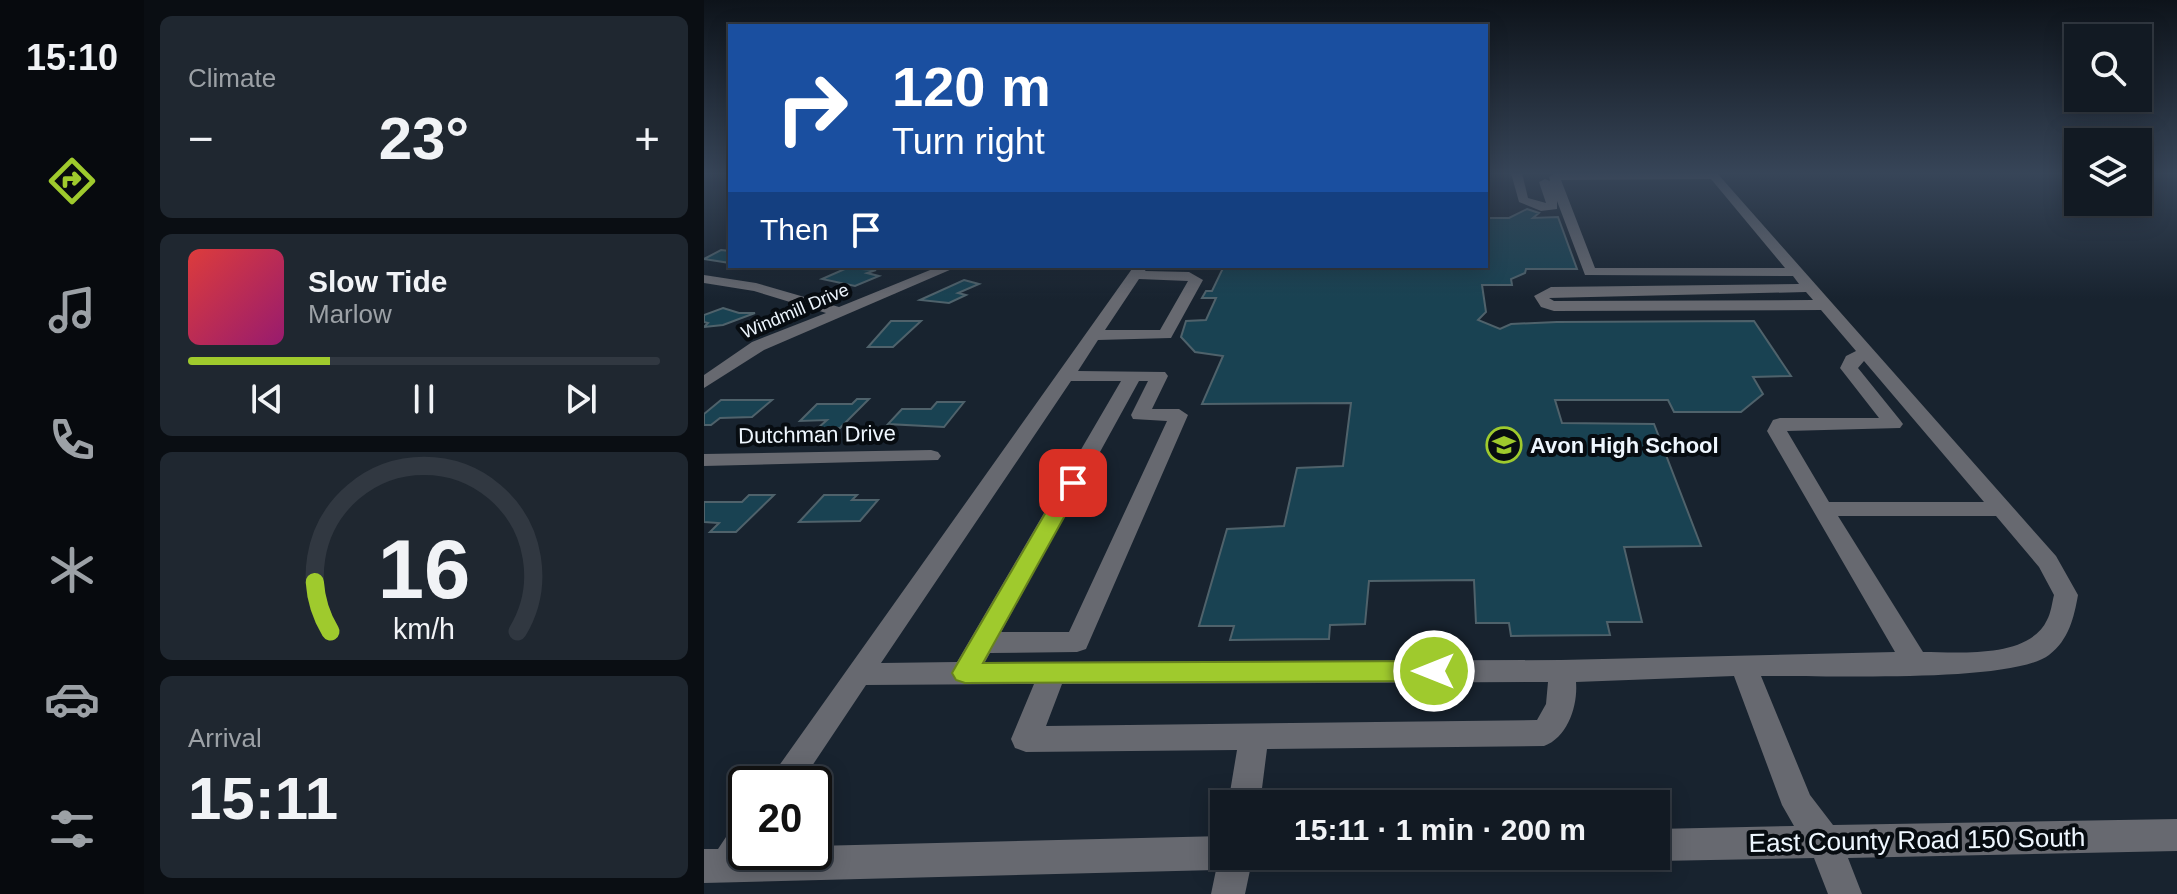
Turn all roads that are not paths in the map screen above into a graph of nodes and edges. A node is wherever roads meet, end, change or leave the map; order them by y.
1 (1568, 215) edge
2 (1747, 215) edge
3 (947, 268) edge
4 (1138, 271) edge
5 (704, 279) edge
6 (1811, 288) junction
7 (840, 312) junction
8 (1093, 335) junction
9 (1866, 353) junction
10 (1065, 376) junction
11 (1133, 376) junction
12 (704, 383) edge
13 (1893, 424) junction
14 (1927, 424) junction
15 (931, 456) dead end
16 (704, 460) edge
17 (1822, 509) junction
18 (2000, 509) junction
19 (982, 643) junction
20 (1915, 663) junction
21 (1743, 665) junction
22 (1561, 671) junction
23 (965, 673) junction
24 (1052, 673) junction
25 (859, 674) junction
26 (1254, 738) junction
27 (795, 766) edge
28 (1246, 790) edge
29 (2177, 835) edge
30 (1825, 842) junction
31 (1670, 845) edge
32 (1210, 853) edge
33 (715, 866) edge
34 (1233, 870) edge
35 (1228, 894) edge
36 (1845, 894) edge

1 - 6 street
2 - 6 street
3 - 7 street, Windmill Drive
4 - 8 street
4 - 8 street
5 - 7 street
6 - 6 street
6 - 9 street
7 - 12 street, Windmill Drive
8 - 10 street
9 - 13 street
9 - 14 street
10 - 11 street
10 - 25 street
11 - 19 street
11 - 19 street
13 - 14 street
13 - 17 street
14 - 18 street
15 - 16 street, Dutchman Drive
17 - 18 street
17 - 20 street
18 - 20 street
19 - 23 street
20 - 21 street
21 - 22 street
21 - 30 street
22 - 24 street
22 - 26 street
23 - 24 street
23 - 25 street
24 - 26 street
25 - 27 street
26 - 28 street
29 - 30 street, East County Road 150 South
30 - 31 street, East County Road 150 South
30 - 36 street
32 - 33 street
34 - 35 street

